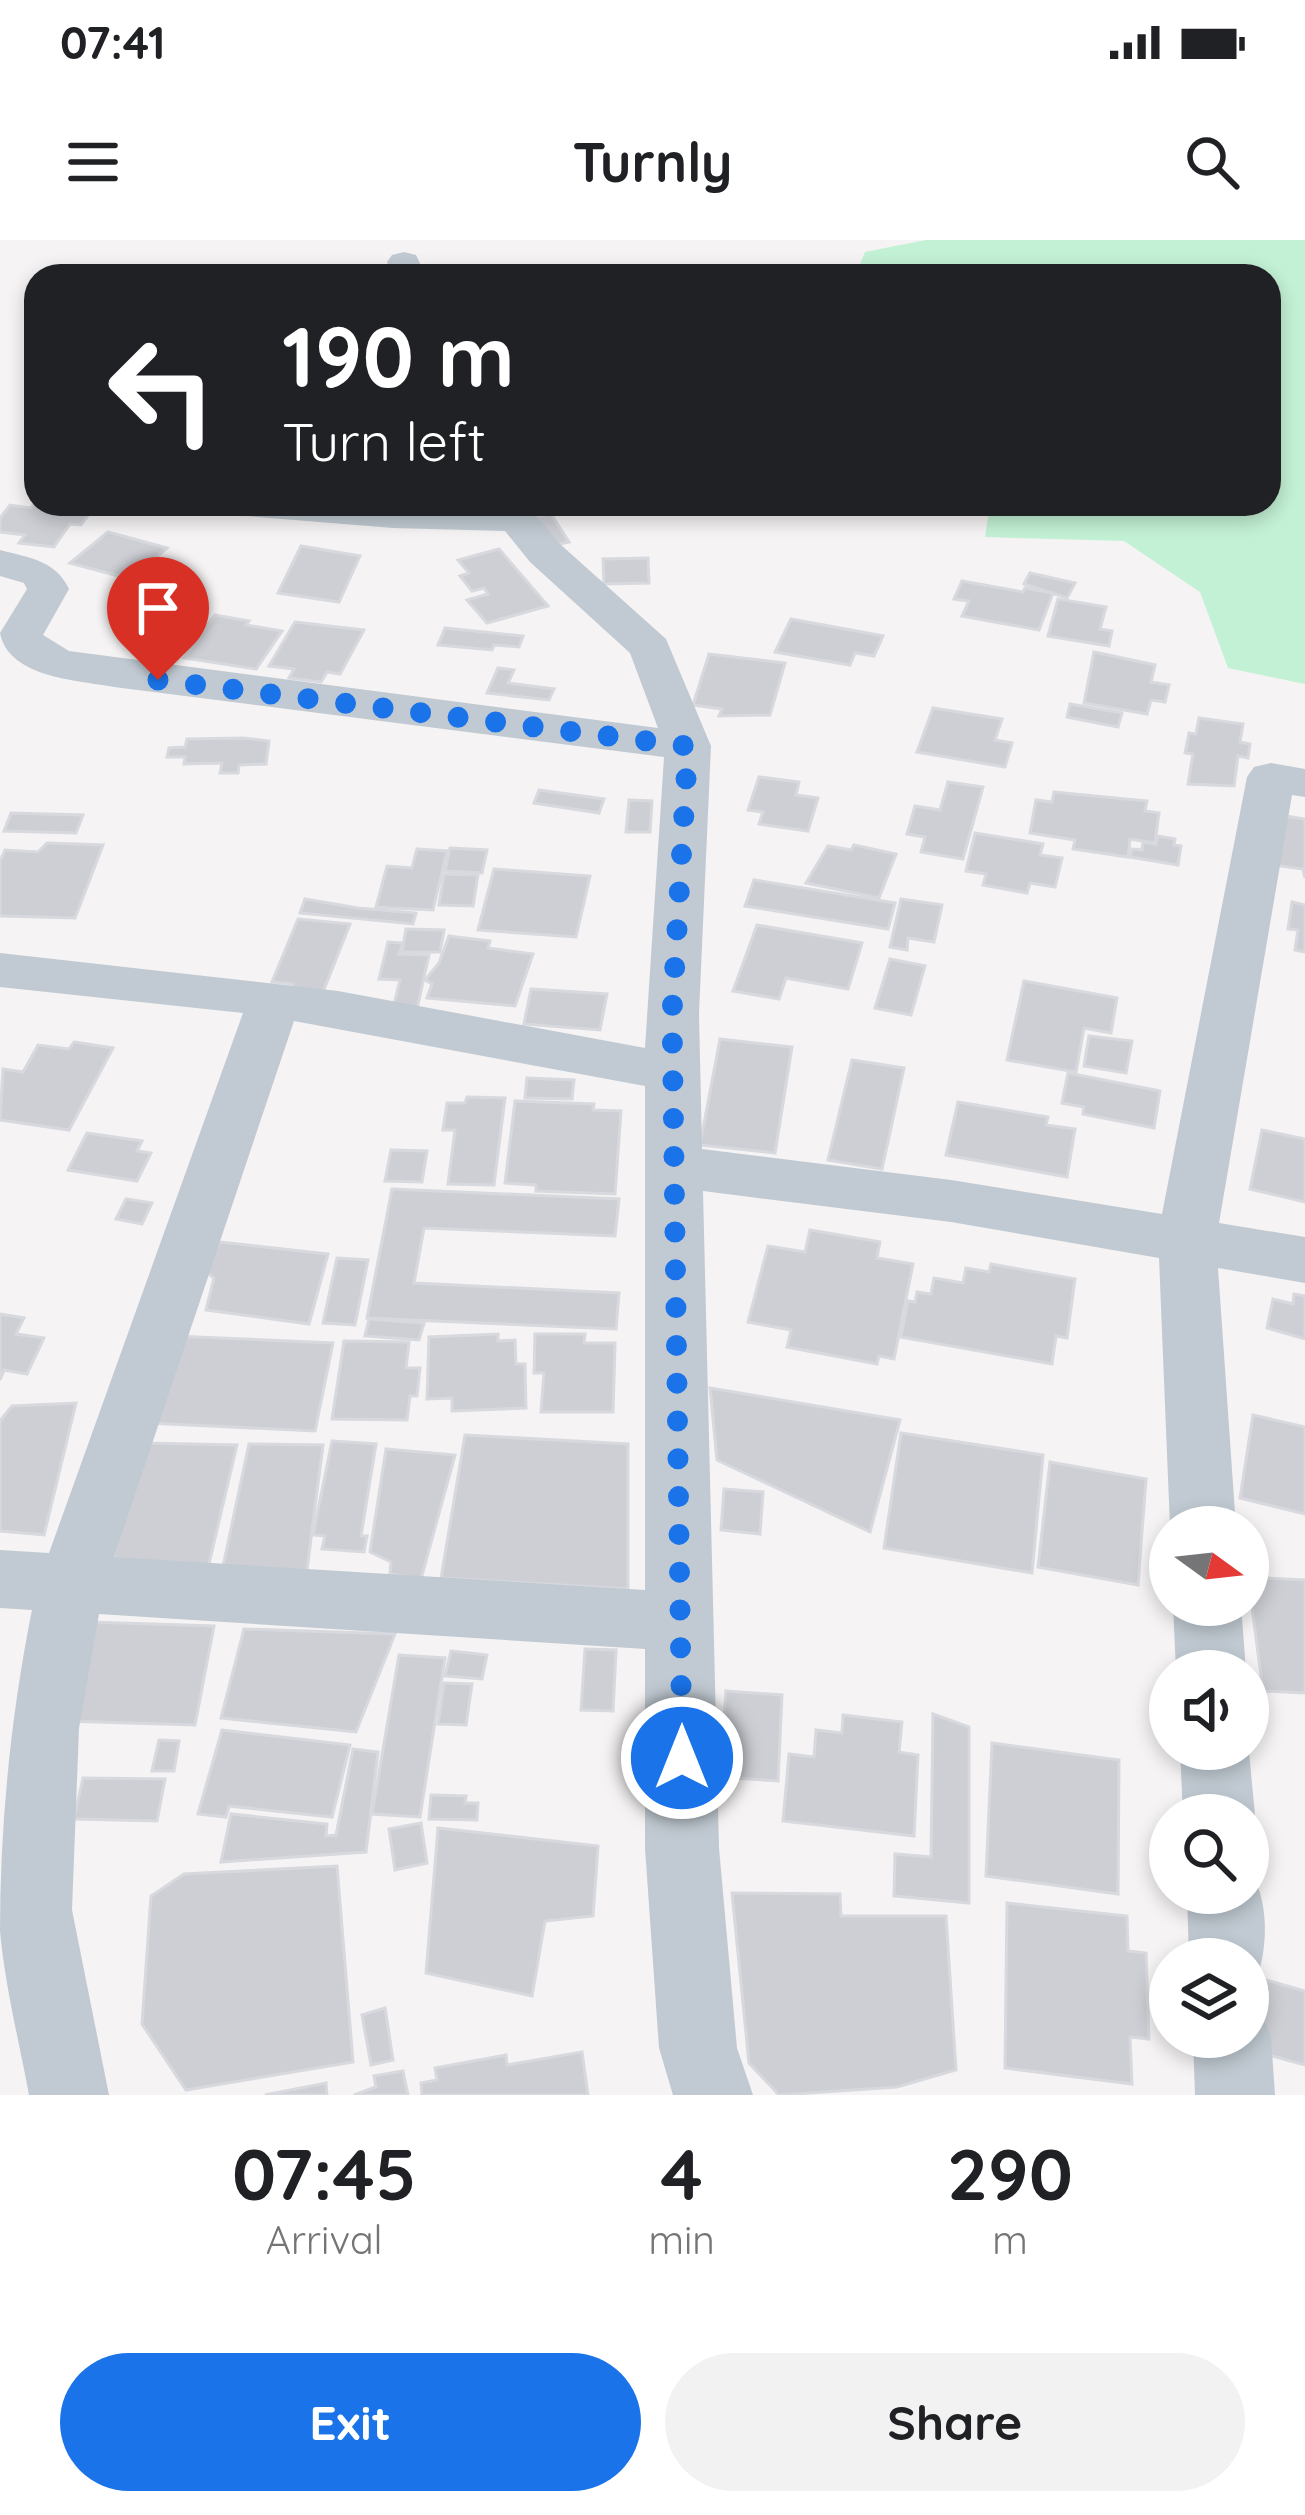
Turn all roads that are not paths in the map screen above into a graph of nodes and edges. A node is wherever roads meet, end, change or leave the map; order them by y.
1 (512, 516) edge
2 (0, 563) edge
3 (688, 746) junction
4 (1305, 783) edge
5 (0, 970) edge
6 (274, 1000) junction
7 (672, 1073) junction
8 (672, 1166) junction
9 (1187, 1238) junction
10 (1305, 1260) edge
11 (1202, 1506) edge
12 (0, 1579) edge
13 (71, 1585) junction
14 (682, 1622) junction
15 (17, 1914) edge
16 (69, 2095) edge
17 (713, 2095) edge

1 - 3 street
2 - 3 street
3 - 7 street
4 - 9 street
5 - 6 street
6 - 7 street
6 - 13 street
7 - 8 street
8 - 9 street
8 - 14 street
9 - 10 street
9 - 11 street
12 - 13 street
13 - 14 street
13 - 15 street
14 - 17 street
15 - 16 street

